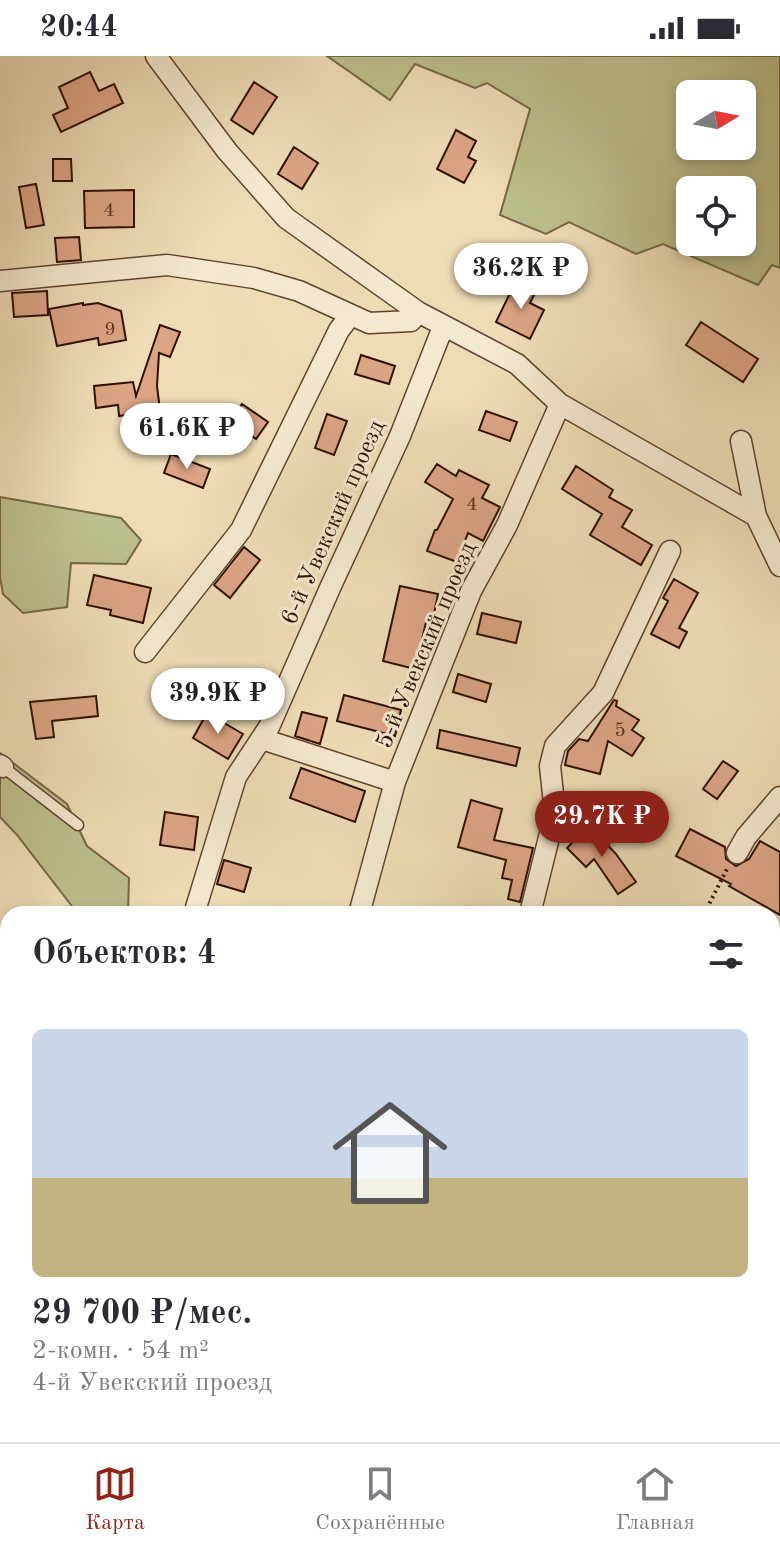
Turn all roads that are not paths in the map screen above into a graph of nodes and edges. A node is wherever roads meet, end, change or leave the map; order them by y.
1 (156, 56) edge
2 (0, 281) edge
3 (418, 312) junction
4 (351, 315) junction
5 (443, 327) junction
6 (560, 404) junction
7 (741, 441) dead end
8 (756, 516) junction
9 (670, 551) dead end
10 (780, 566) edge
11 (145, 652) dead end
12 (262, 739) junction
13 (1, 767) edge
14 (395, 782) junction
15 (780, 797) edge
16 (78, 825) dead end
17 (737, 853) road end
18 (196, 906) edge
19 (361, 906) edge
20 (532, 906) edge

1 - 3 street
2 - 4 street
3 - 4 street
3 - 5 street
4 - 11 street
5 - 6 street
5 - 12 street, 6-й Увекский проезд
6 - 8 street
6 - 14 street, 5-й Увекский проезд
7 - 8 street
8 - 10 street
9 - 20 street
12 - 14 street
12 - 18 street, 6-й Увекский проезд
13 - 16 lane
14 - 19 street, 5-й Увекский проезд
15 - 17 street

